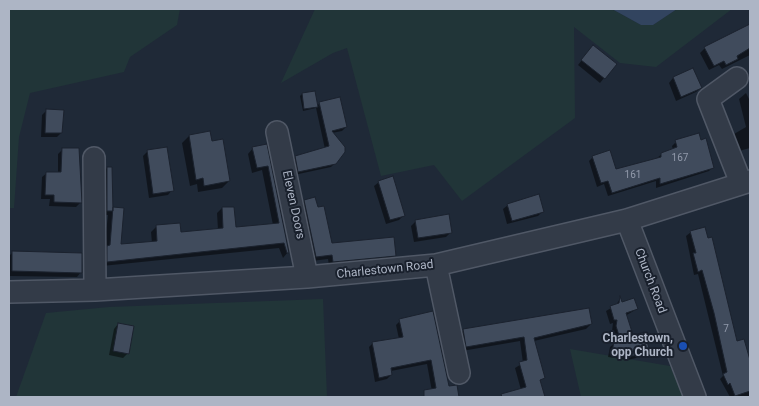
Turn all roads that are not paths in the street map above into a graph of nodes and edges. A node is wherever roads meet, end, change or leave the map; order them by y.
1 (737, 78) dead end
2 (277, 132) dead end
3 (94, 158) dead end
4 (746, 182) edge
5 (626, 220) junction
6 (436, 265) junction
7 (307, 277) junction
8 (95, 290) junction
9 (9, 292) edge
10 (459, 373) dead end
11 (694, 397) edge

1 - 4 street
2 - 7 street, Eleven Doors
3 - 8 street
4 - 5 street, Charlestown Road
5 - 6 street, Charlestown Road
5 - 11 street, Church Road
6 - 7 street, Charlestown Road
6 - 10 street
7 - 8 street, Charlestown Road
8 - 9 street, Charlestown Road

